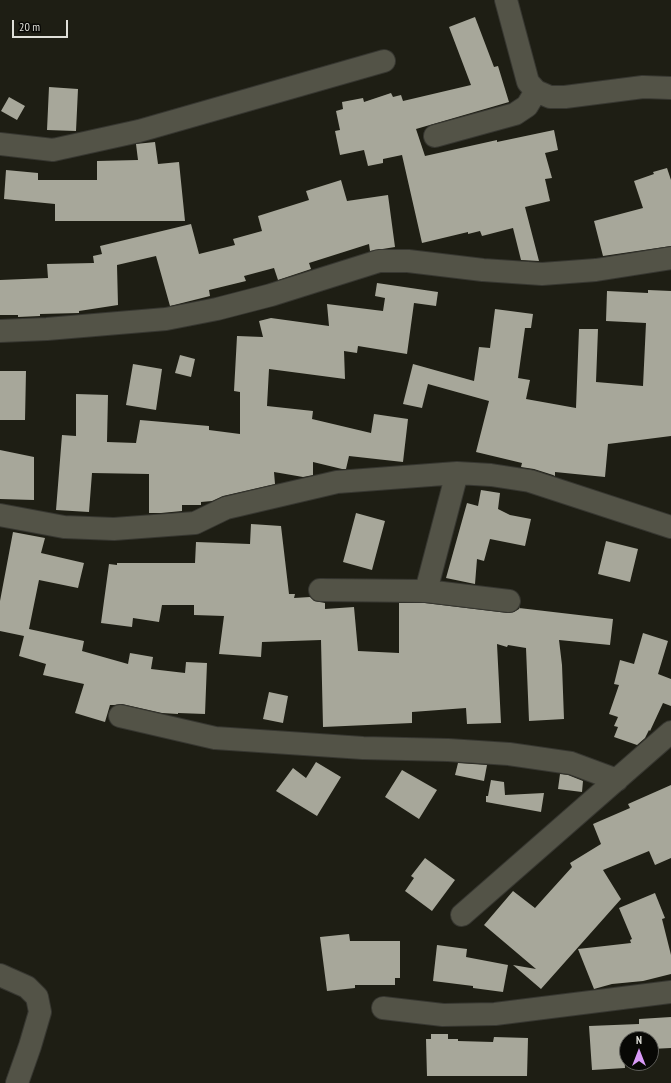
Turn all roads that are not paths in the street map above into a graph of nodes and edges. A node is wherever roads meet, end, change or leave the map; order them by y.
1 (506, 0) edge
2 (384, 61) dead end
3 (671, 88) edge
4 (536, 91) junction
5 (435, 136) dead end
6 (0, 144) edge
7 (671, 258) edge
8 (0, 331) edge
9 (457, 473) junction
10 (0, 515) edge
11 (671, 527) edge
12 (320, 590) dead end
13 (426, 591) junction
14 (509, 601) dead end
15 (120, 716) dead end
16 (671, 732) edge
17 (617, 780) junction
18 (462, 915) dead end
19 (0, 975) edge
20 (671, 992) edge
21 (383, 1008) dead end
22 (17, 1083) edge

1 - 4 street
2 - 6 street
3 - 4 street
4 - 5 street
7 - 8 street
9 - 10 street
9 - 11 street
9 - 13 street
12 - 13 street
13 - 14 street
15 - 17 street
16 - 17 street
17 - 18 street
19 - 22 street
20 - 21 street

